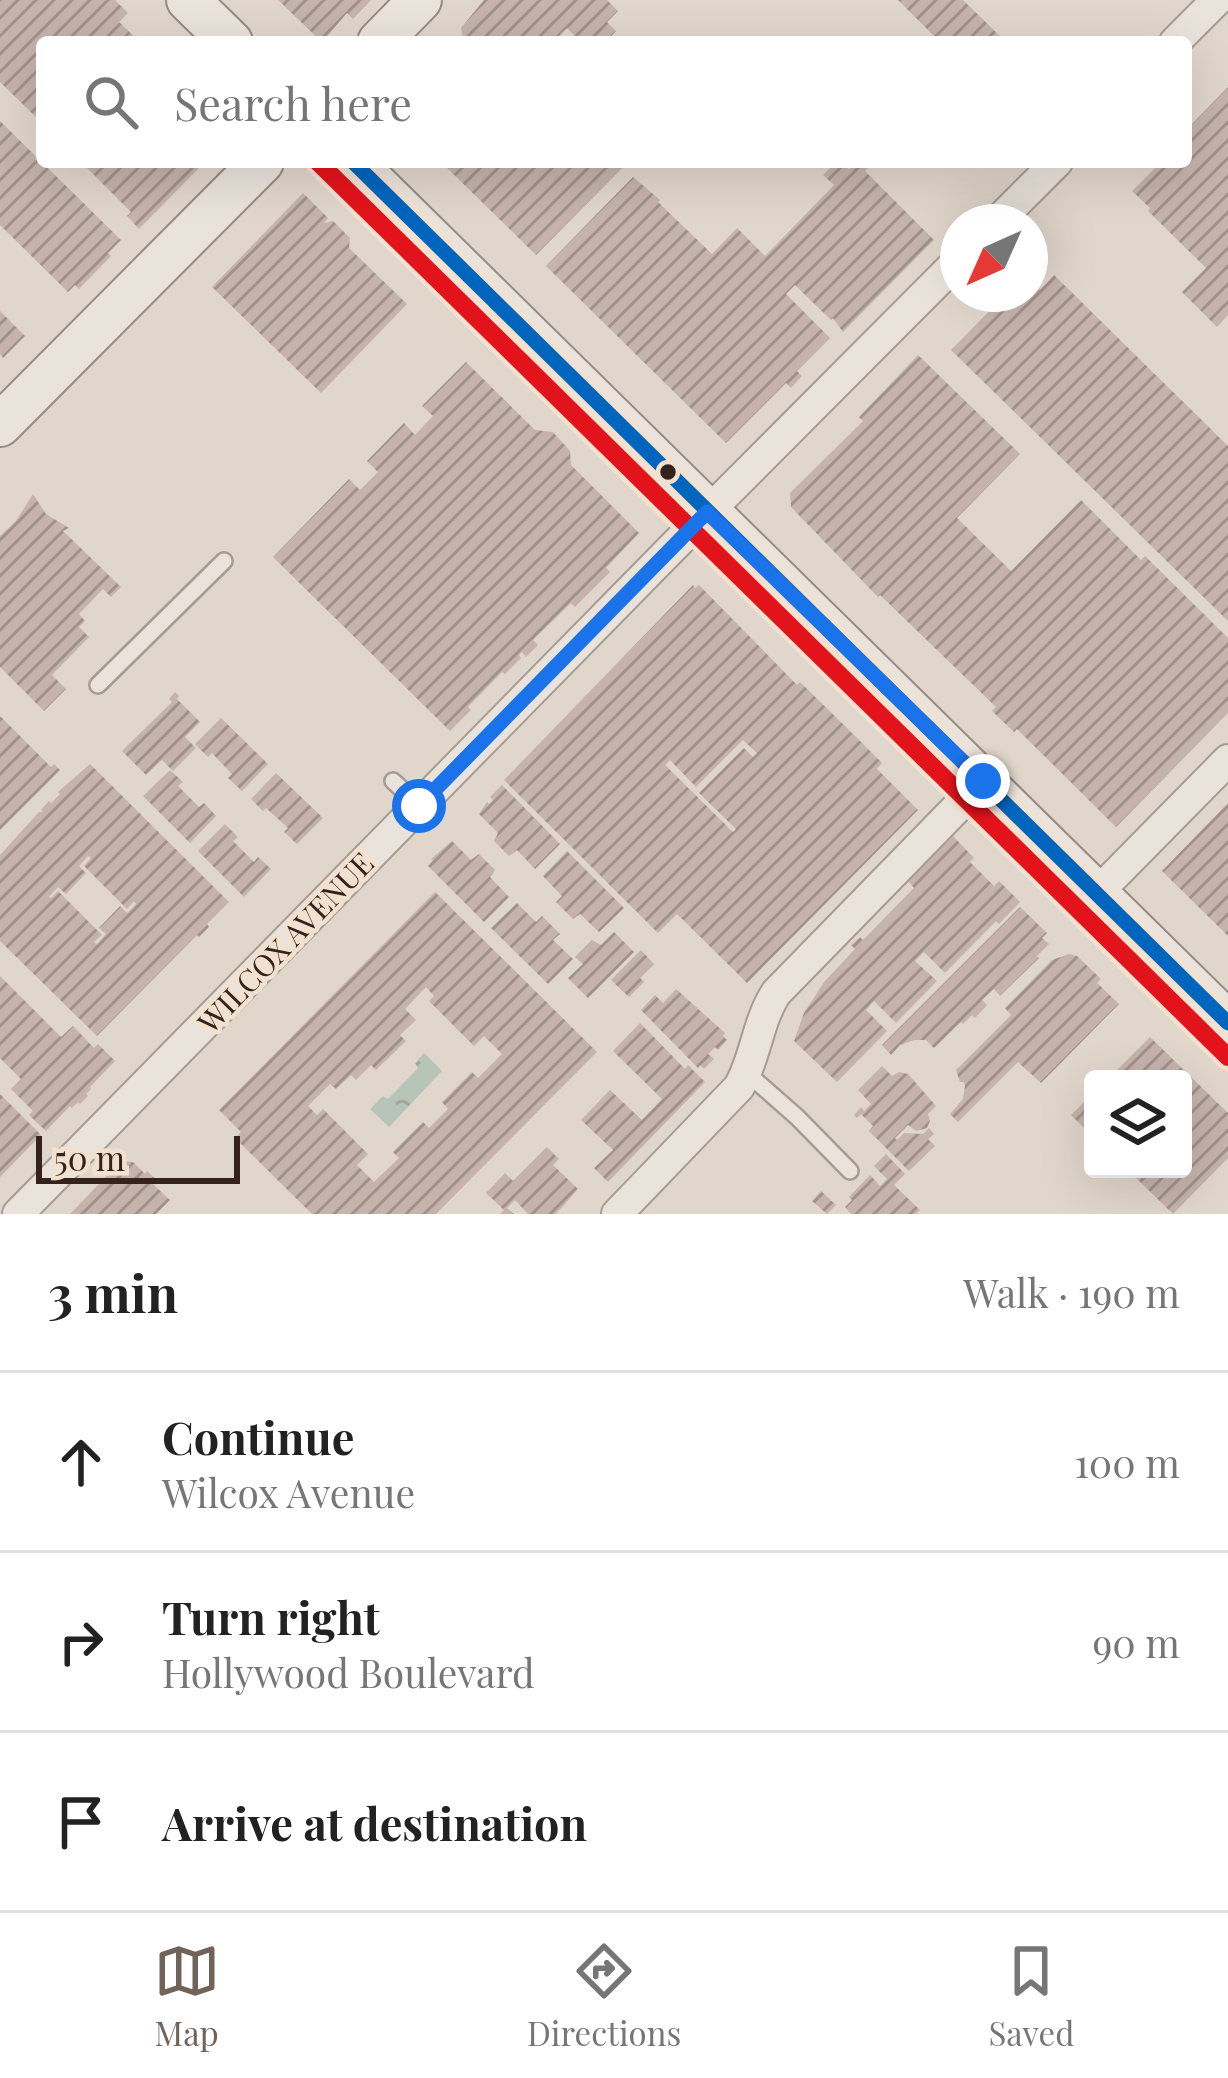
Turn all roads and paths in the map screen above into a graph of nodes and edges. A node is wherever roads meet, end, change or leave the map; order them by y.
1 (188, 0) edge
2 (420, 0) edge
3 (1217, 0) edge
4 (225, 36) edge
5 (385, 36) edge
6 (1181, 36) edge
7 (256, 168) edge
8 (359, 168) edge
9 (1051, 168) edge
10 (1015, 204) edge
11 (940, 279) edge
12 (0, 425) edge
13 (707, 512) junction
14 (224, 561) dead end
15 (98, 685) dead end
16 (1228, 760) edge
17 (393, 781) dead end
18 (983, 781) junction
19 (419, 806) junction
20 (1098, 892) junction
21 (1228, 1023) edge
22 (747, 1073) junction
23 (850, 1171) dead end
24 (18, 1214) edge
25 (616, 1214) edge

1 - 4 main road
2 - 5 main road
3 - 6 street
7 - 12 main road
8 - 13 main road
9 - 10 street
11 - 13 street, WILCOX AVENUE
13 - 18 main road
13 - 19 street, WILCOX AVENUE
14 - 15 lane
16 - 20 street
17 - 19 lane
18 - 20 main road
18 - 22 street
19 - 24 street, WILCOX AVENUE
20 - 21 main road
22 - 23 lane
22 - 25 street

